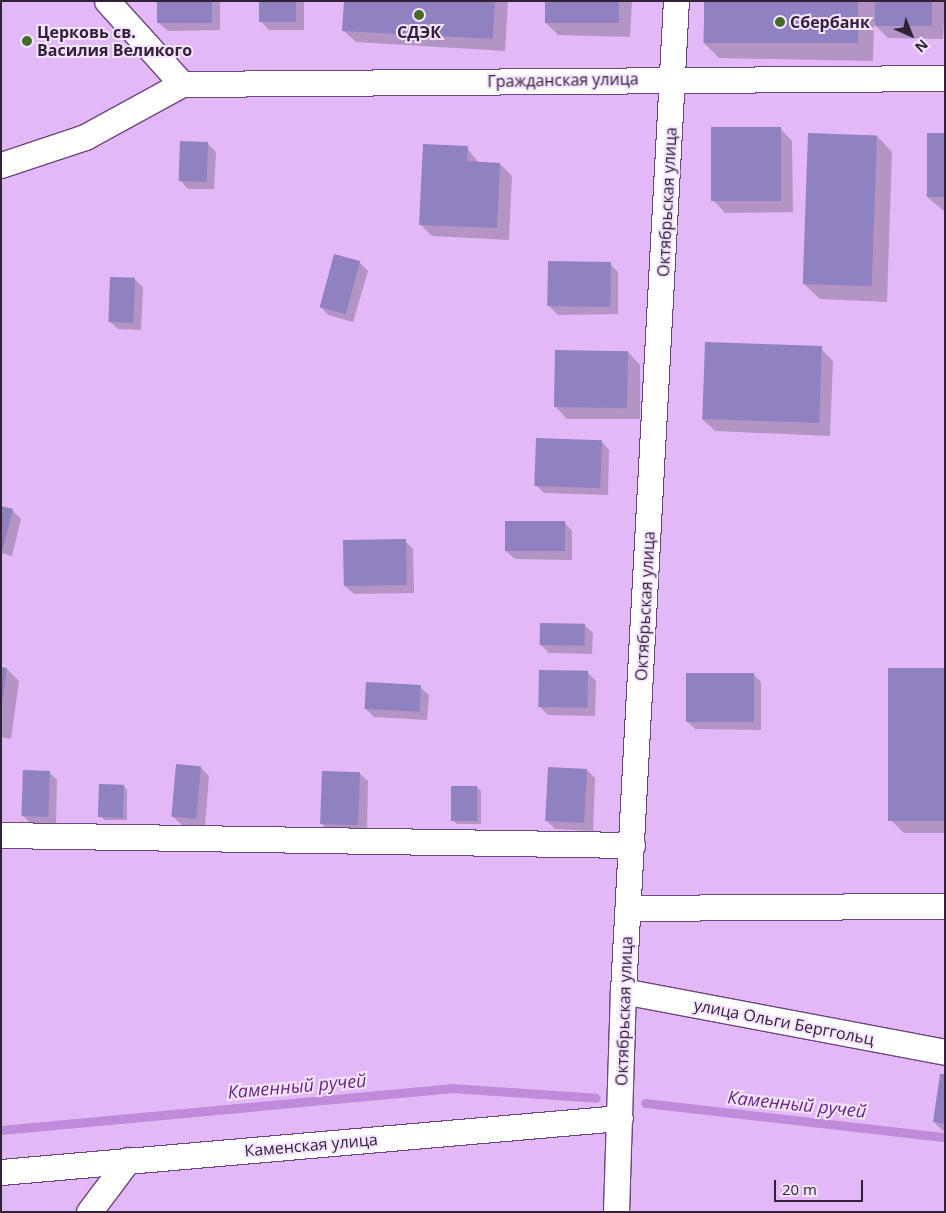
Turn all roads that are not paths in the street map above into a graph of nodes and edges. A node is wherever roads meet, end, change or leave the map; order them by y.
1 (107, 1) edge
2 (676, 1) edge
3 (673, 78) junction
4 (945, 78) edge
5 (182, 84) junction
6 (1, 165) edge
7 (1, 835) edge
8 (632, 845) junction
9 (945, 906) edge
10 (629, 908) junction
11 (623, 991) junction
12 (945, 1052) edge
13 (620, 1118) junction
14 (128, 1160) junction
15 (1, 1172) edge
16 (89, 1212) edge
17 (616, 1212) edge

1 - 5 street
2 - 3 street, Октябрьская улица
3 - 4 street, Гражданская улица
3 - 5 street, Гражданская улица
3 - 8 street, Октябрьская улица
5 - 6 street, Гражданская улица
7 - 8 street
8 - 10 street, Октябрьская улица
9 - 10 street
10 - 11 street, Октябрьская улица
11 - 12 street, улица Ольги Берггольц
11 - 13 street, Октябрьская улица
13 - 14 street, Каменская улица
13 - 17 street, Октябрьская улица
14 - 15 street, Каменская улица
14 - 16 street

